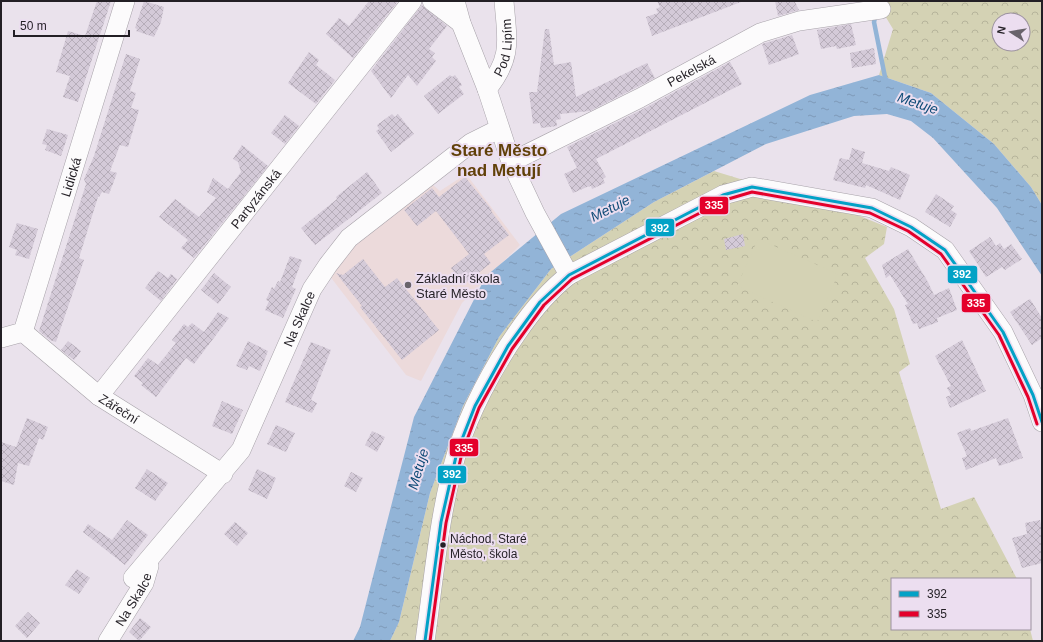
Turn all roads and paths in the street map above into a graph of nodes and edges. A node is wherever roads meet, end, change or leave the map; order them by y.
1 (125, 1) edge
2 (412, 1) edge
3 (432, 1) edge
4 (455, 1) edge
5 (504, 1) edge
6 (881, 8) dead end
7 (461, 23) junction
8 (487, 88) junction
9 (499, 129) junction
10 (511, 162) junction
11 (567, 270) junction
12 (23, 332) junction
13 (1, 338) edge
14 (98, 396) junction
15 (1042, 422) edge
16 (223, 474) junction
17 (152, 555) junction
18 (133, 578) dead end
19 (108, 641) edge
20 (426, 641) edge

1 - 12 street, Lidická
2 - 14 street, Partyzánská
3 - 7 street
4 - 7 street
5 - 8 street, Pod Lipím
6 - 10 street, Pekelská
7 - 8 street
8 - 9 street
9 - 10 street
9 - 16 street, Na Skalce
10 - 11 street
11 - 15 street
11 - 20 street
12 - 13 street
12 - 14 street, Zářeční
14 - 16 street, Zářeční
16 - 17 street, Na Skalce
17 - 18 street, Na Skalce
17 - 19 street, Na Skalce

